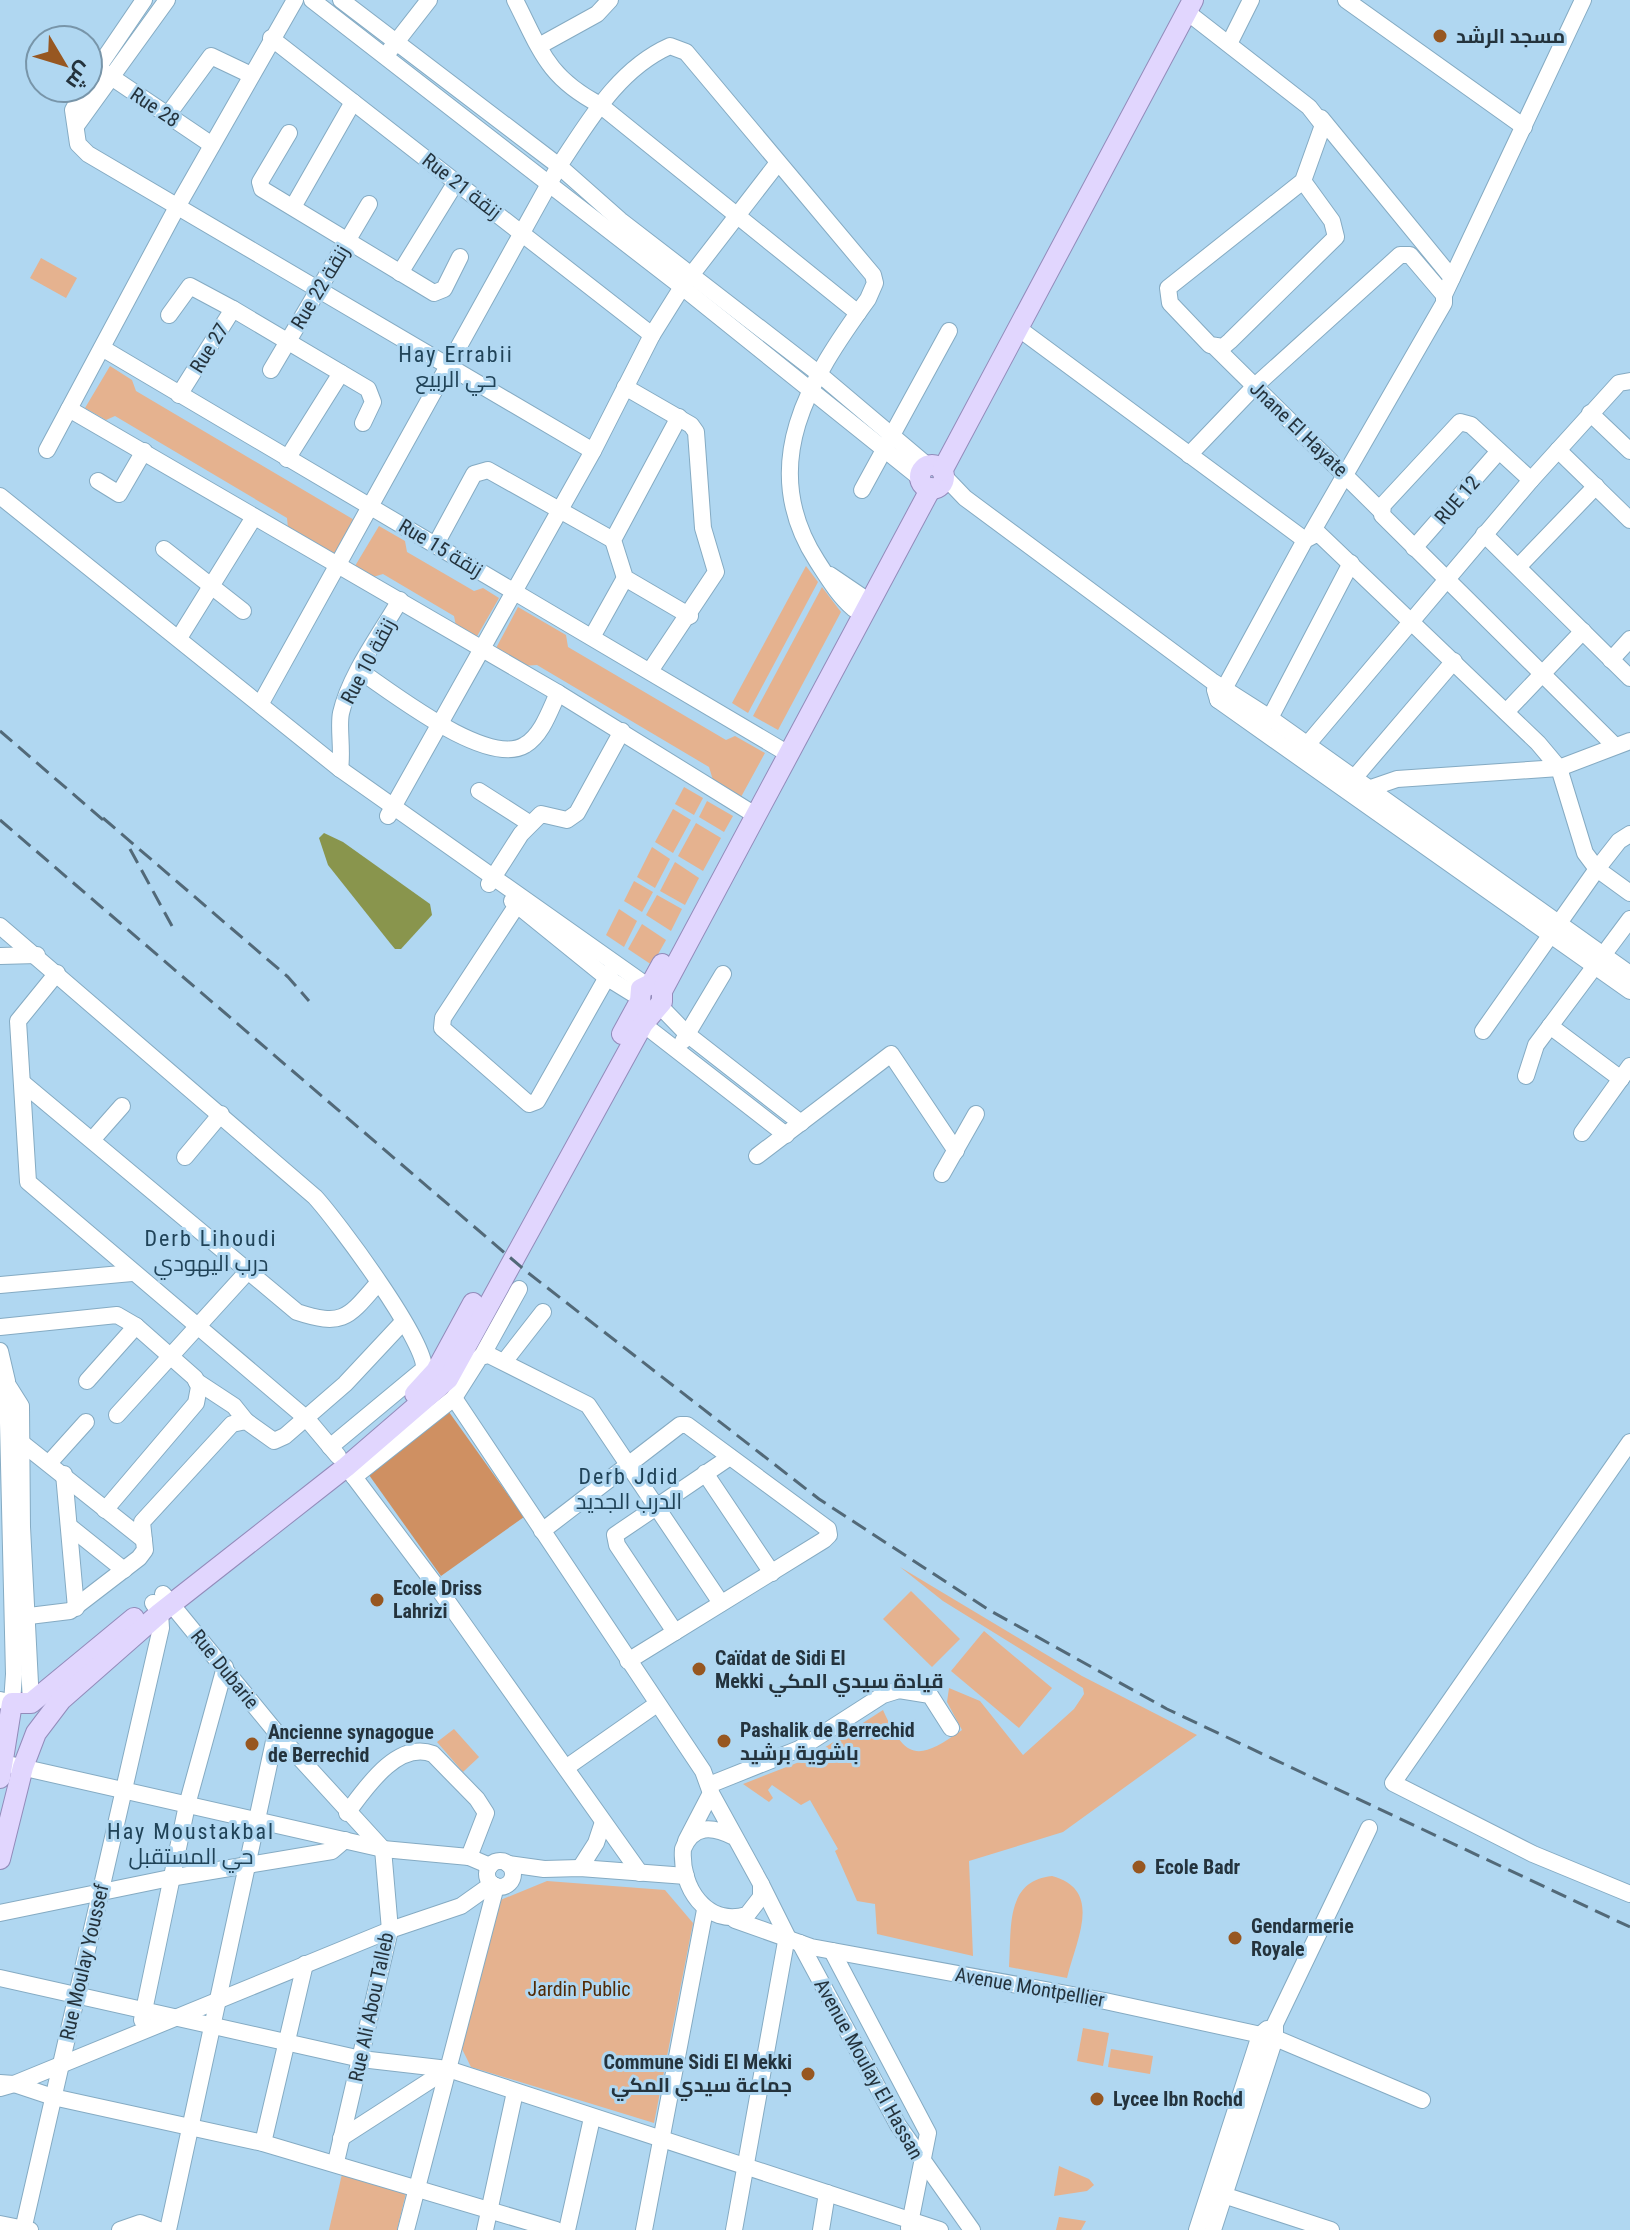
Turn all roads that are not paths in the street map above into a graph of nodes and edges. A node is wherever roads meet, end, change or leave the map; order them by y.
1 (144, 0) edge
2 (167, 0) edge
3 (295, 0) edge
4 (312, 0) edge
5 (341, 0) edge
6 (429, 0) edge
7 (515, 0) edge
8 (610, 0) edge
9 (1251, 0) edge
10 (1346, 0) edge
11 (1583, 0) edge
12 (1186, 4) edge
13 (271, 38) junction
14 (396, 42) junction
15 (1230, 42) junction
16 (539, 46) junction
17 (384, 57) junction
18 (104, 59) edge
19 (104, 72) edge
20 (251, 75) junction
21 (113, 77) junction
22 (353, 102) junction
23 (75, 104) edge
24 (600, 105) junction
25 (167, 116) junction
26 (1320, 116) junction
27 (76, 126) junction
28 (1524, 127) junction
29 (289, 133) dead end
30 (212, 145) junction
31 (777, 164) junction
32 (559, 166) junction
33 (1303, 181) junction
34 (456, 182) junction
35 (548, 184) junction
36 (369, 204) dead end
37 (177, 207) junction
38 (293, 207) junction
39 (737, 213) junction
40 (520, 231) junction
41 (347, 242) junction
42 (460, 257) dead end
43 (400, 273) junction
44 (1452, 278) junction
45 (687, 281) junction
46 (318, 291) junction
47 (1444, 295) junction
48 (238, 312) junction
49 (858, 313) junction
50 (169, 315) dead end
51 (1018, 328) junction
52 (949, 331) dead end
53 (652, 335) junction
54 (288, 341) junction
55 (102, 348) junction
56 (1216, 348) junction
57 (446, 366) junction
58 (271, 370) dead end
59 (341, 373) junction
60 (818, 373) junction
61 (1630, 381) edge
62 (1255, 386) junction
63 (625, 387) junction
64 (809, 388) junction
65 (179, 395) junction
66 (69, 409) junction
67 (1590, 413) junction
68 (679, 417) junction
69 (363, 423) dead end
70 (888, 441) junction
71 (47, 450) dead end
72 (1558, 450) junction
73 (144, 451) junction
74 (593, 451) junction
75 (1499, 451) junction
76 (1630, 451) edge
77 (1189, 455) junction
78 (287, 459) junction
79 (1344, 474) junction
80 (932, 477) junction
81 (1531, 480) junction
82 (98, 481) dead end
83 (1596, 486) junction
84 (862, 490) dead end
85 (0, 496) edge
86 (373, 507) junction
87 (559, 511) junction
88 (1381, 511) junction
89 (254, 517) junction
90 (1630, 520) edge
91 (1484, 534) junction
92 (1308, 537) junction
93 (613, 540) junction
94 (436, 544) junction
95 (1414, 548) junction
96 (164, 549) dead end
97 (1351, 563) junction
98 (339, 566) junction
99 (1518, 567) junction
100 (625, 578) junction
101 (1446, 581) junction
102 (212, 585) junction
103 (514, 591) junction
104 (400, 600) junction
105 (857, 603) junction
106 (243, 611) dead end
107 (690, 616) junction
108 (1414, 621) junction
109 (1583, 631) junction
110 (592, 637) junction
111 (179, 638) junction
112 (1630, 639) edge
113 (482, 650) junction
114 (1611, 660) junction
115 (1454, 661) junction
116 (360, 671) junction
117 (650, 671) junction
118 (1542, 674) junction
119 (1630, 678) edge
120 (1219, 690) junction
121 (558, 693) junction
122 (261, 703) junction
123 (1506, 712) junction
124 (1270, 718) junction
125 (443, 725) junction
126 (622, 731) junction
127 (296, 736) junction
128 (1623, 744) edge
129 (780, 749) junction
130 (1302, 751) junction
131 (1559, 768) junction
132 (340, 769) junction
133 (1349, 784) junction
134 (1368, 789) junction
135 (479, 791) dead end
136 (747, 810) junction
137 (392, 812) junction
138 (529, 823) junction
139 (1630, 834) edge
140 (1597, 869) junction
141 (492, 880) junction
142 (1630, 893) edge
143 (517, 905) junction
144 (1630, 919) edge
145 (0, 927) edge
146 (1555, 929) junction
147 (0, 946) edge
148 (37, 955) junction
149 (0, 956) edge
150 (1599, 961) junction
151 (616, 962) junction
152 (57, 973) junction
153 (723, 974) dead end
154 (1630, 974) edge
155 (606, 977) junction
156 (1630, 991) edge
157 (649, 999) junction
158 (1550, 1026) junction
159 (1483, 1031) dead end
160 (687, 1034) junction
161 (677, 1050) junction
162 (1625, 1072) edge
163 (1526, 1076) dead end
164 (24, 1084) junction
165 (122, 1106) dead end
166 (221, 1114) junction
167 (976, 1114) dead end
168 (801, 1123) junction
169 (1582, 1133) dead end
170 (786, 1135) junction
171 (92, 1140) junction
172 (956, 1151) junction
173 (757, 1156) dead end
174 (185, 1157) dead end
175 (942, 1174) dead end
176 (248, 1271) junction
177 (132, 1273) junction
178 (378, 1283) junction
179 (0, 1285) edge
180 (519, 1289) dead end
181 (543, 1312) dead end
182 (403, 1322) junction
183 (136, 1326) junction
184 (0, 1327) edge
185 (197, 1328) junction
186 (0, 1351) edge
187 (483, 1354) junction
188 (171, 1357) junction
189 (504, 1362) junction
190 (4, 1378) edge
191 (87, 1381) dead end
192 (196, 1381) junction
193 (454, 1398) junction
194 (117, 1415) dead end
195 (307, 1419) junction
196 (246, 1421) junction
197 (86, 1422) dead end
198 (1630, 1442) edge
199 (22, 1443) junction
200 (730, 1457) junction
201 (4, 1461) edge
202 (50, 1462) junction
203 (342, 1462) junction
204 (630, 1464) junction
205 (705, 1473) junction
206 (64, 1474) junction
207 (657, 1507) junction
208 (105, 1510) junction
209 (69, 1526) junction
210 (542, 1531) junction
211 (6, 1537) edge
212 (144, 1540) junction
213 (124, 1570) junction
214 (772, 1573) junction
215 (721, 1603) junction
216 (162, 1604) junction
217 (76, 1608) junction
218 (29, 1616) junction
219 (675, 1632) junction
220 (628, 1661) junction
221 (225, 1667) junction
222 (31, 1677) junction
223 (57, 1681) junction
224 (14, 1702) edge
225 (657, 1704) junction
226 (951, 1728) dead end
227 (276, 1732) junction
228 (3, 1733) edge
229 (36, 1733) junction
230 (567, 1767) junction
231 (9, 1769) edge
232 (710, 1789) junction
233 (123, 1790) junction
234 (187, 1805) junction
235 (347, 1813) junction
236 (255, 1820) junction
237 (603, 1822) junction
238 (1369, 1828) dead end
239 (734, 1837) junction
240 (345, 1840) junction
241 (686, 1842) junction
242 (383, 1849) junction
243 (469, 1857) junction
244 (0, 1859) edge
245 (245, 1866) junction
246 (580, 1868) junction
247 (640, 1873) junction
248 (686, 1876) junction
249 (170, 1878) junction
250 (502, 1879) junction
251 (761, 1884) junction
252 (1630, 1894) edge
253 (99, 1895) junction
254 (705, 1910) junction
255 (0, 1913) edge
256 (725, 1919) junction
257 (390, 1930) junction
258 (793, 1940) junction
259 (832, 1951) junction
260 (305, 1964) junction
261 (0, 1978) edge
262 (77, 1994) junction
263 (219, 1999) junction
264 (142, 2011) junction
265 (182, 2017) junction
266 (214, 2025) junction
267 (143, 2030) junction
268 (1270, 2032) junction
269 (286, 2043) junction
270 (361, 2059) junction
271 (61, 2064) junction
272 (448, 2069) junction
273 (5, 2085) edge
274 (515, 2092) junction
275 (53, 2097) junction
276 (1422, 2100) dead end
277 (592, 2118) junction
278 (190, 2127) junction
279 (341, 2138) junction
280 (662, 2140) junction
281 (263, 2143) junction
282 (921, 2161) junction
283 (336, 2162) junction
284 (745, 2166) junction
285 (417, 2187) junction
286 (1216, 2192) junction
287 (827, 2193) junction
288 (489, 2210) junction
289 (0, 2224) edge
290 (910, 2225) edge
291 (25, 2230) edge
292 (120, 2230) edge
293 (159, 2230) edge
294 (168, 2230) edge
295 (406, 2230) edge
296 (485, 2230) edge
297 (556, 2230) edge
298 (567, 2230) edge
299 (644, 2230) edge
300 (734, 2230) edge
301 (821, 2230) edge
302 (940, 2230) edge
303 (972, 2230) edge
304 (1197, 2230) edge
305 (1213, 2230) edge
306 (1331, 2230) edge

1 - 18 street
2 - 21 street
3 - 13 street
4 - 17 street
5 - 14 street
6 - 14 street
7 - 16 street
8 - 16 street
9 - 15 street
10 - 28 street
11 - 28 street
12 - 15 street
12 - 51 main road
12 - 80 main road
13 - 20 street
13 - 22 street, Rue 21 زنقة
14 - 17 street
14 - 32 street
15 - 26 street
16 - 24 street
17 - 35 street
19 - 21 street, Rue 28
20 - 25 street
20 - 30 street
21 - 25 street, Rue 28
21 - 27 street
22 - 34 street, Rue 21 زنقة
22 - 38 street
23 - 27 street
24 - 31 street
24 - 32 street
24 - 39 street
25 - 30 street, Rue 28
26 - 33 street
26 - 44 street
27 - 37 street
28 - 44 street
29 - 38 street
30 - 37 street
31 - 39 street
31 - 49 street
32 - 35 street
32 - 45 street
33 - 56 street
33 - 56 street, Jnane El Hayate
34 - 40 street, Rue 21 زنقة
34 - 43 street
35 - 40 street
35 - 45 street
36 - 41 street, Rue 22 زنقة
37 - 46 street
37 - 55 street
38 - 41 street
39 - 45 street
39 - 49 street
40 - 53 street, Rue 21 زنقة
40 - 57 street
41 - 43 street
41 - 46 street, Rue 22 زنقة
42 - 43 street
44 - 47 street
45 - 53 street
45 - 60 street
45 - 64 street
46 - 54 street, Rue 22 زنقة
46 - 57 street
47 - 62 street
47 - 79 street
48 - 50 street
48 - 54 street
48 - 65 street, Rue 27
49 - 60 street
51 - 77 street
51 - 80 main road
52 - 70 street
53 - 63 street
54 - 58 street, Rue 22 زنقة
54 - 59 street
55 - 65 street, Rue 15 زنقة
55 - 66 street
56 - 62 street, Jnane El Hayate
57 - 74 street
57 - 86 street
59 - 69 street
59 - 78 street
60 - 64 street
60 - 70 street
61 - 67 street
62 - 77 street
62 - 79 street, Jnane El Hayate
63 - 68 street
63 - 74 street
64 - 70 street
64 - 105 street
65 - 78 street, Rue 15 زنقة
66 - 71 street
66 - 73 street
67 - 72 street
67 - 76 street
68 - 93 street
68 - 107 street
70 - 80 street
70 - 84 street
72 - 81 street
72 - 83 street
73 - 82 street
73 - 89 street
74 - 87 street
75 - 81 street
75 - 88 street
75 - 95 street, RUE 12
77 - 92 street
78 - 86 street, Rue 15 زنقة
79 - 88 street, Jnane El Hayate
79 - 92 street
80 - 105 main road
80 - 120 street
80 - 157 main road
81 - 91 street
83 - 90 street
83 - 99 street
85 - 111 street
86 - 94 street, Rue 15 زنقة
86 - 98 street
87 - 93 street
87 - 94 street
87 - 103 street
88 - 95 street, Jnane El Hayate
89 - 98 street
89 - 102 street
91 - 99 street
91 - 101 street
92 - 97 street
92 - 120 street
93 - 100 street
94 - 103 street, Rue 15 زنقة
95 - 101 street, Jnane El Hayate
96 - 102 street
97 - 108 street
97 - 124 street
98 - 104 street
98 - 122 street
99 - 109 street
100 - 107 street
100 - 110 street
101 - 108 street
101 - 118 street, Jnane El Hayate
102 - 106 street
102 - 111 street
103 - 110 street, Rue 15 زنقة
103 - 113 street
104 - 113 street
104 - 116 street, Rue 10 زنقة
105 - 129 main road
107 - 117 street
108 - 115 street
108 - 130 street
109 - 114 street
109 - 118 street
110 - 117 street, Rue 15 زنقة
111 - 122 street
112 - 114 street
113 - 121 street
113 - 125 street
114 - 119 street
115 - 123 street
115 - 133 street
116 - 125 street
116 - 132 street, Rue 10 زنقة
117 - 129 street, Rue 15 زنقة
118 - 123 street
118 - 128 street, Jnane El Hayate
120 - 124 street
120 - 130 street
121 - 125 street
121 - 126 street
122 - 127 street
123 - 131 street
124 - 130 street
125 - 137 street
126 - 136 street
126 - 138 street
127 - 132 street
127 - 137 street
128 - 131 street
129 - 136 main road
130 - 133 street
131 - 134 street
131 - 140 street
132 - 137 street
133 - 134 street
133 - 146 street
134 - 146 street
135 - 138 street
136 - 157 main road
137 - 141 street
138 - 141 street
139 - 140 street
140 - 142 street
140 - 146 street
141 - 143 street
141 - 151 street
143 - 155 street
143 - 155 street
144 - 150 street
145 - 147 street
145 - 148 street
146 - 150 street
146 - 159 street
148 - 149 street
148 - 152 street
150 - 154 street
150 - 156 street
150 - 158 street
151 - 155 street
151 - 157 street
152 - 164 street
152 - 166 street
153 - 160 street
155 - 157 street
157 - 160 street
157 - 161 street
157 - 203 main road
158 - 162 street
158 - 163 street
160 - 161 street
160 - 168 street
161 - 170 street
162 - 169 street
164 - 171 street
164 - 177 street
165 - 171 street
166 - 174 street
166 - 178 street
167 - 172 street
168 - 170 street
168 - 172 street
170 - 173 street
171 - 176 street
172 - 175 street
176 - 178 street
176 - 185 street
177 - 179 street
177 - 185 street
178 - 182 street
180 - 187 street
181 - 189 street
182 - 195 street
182 - 203 street
183 - 184 street
183 - 188 street
183 - 191 street
185 - 188 street
185 - 195 street
186 - 190 street
187 - 189 street
187 - 193 street
188 - 192 street
188 - 194 street
189 - 204 street
190 - 199 street
190 - 201 street
192 - 196 street
192 - 208 street
193 - 203 street
193 - 210 street
195 - 196 street
195 - 203 street
196 - 212 street
197 - 202 street
198 - 252 street
199 - 202 street
199 - 218 street
200 - 204 street
200 - 205 street
200 - 214 street
201 - 211 street
202 - 206 street
203 - 216 main road
203 - 230 street
204 - 207 street
204 - 210 street
205 - 207 street
205 - 214 street
206 - 208 street
206 - 209 street
207 - 215 street
207 - 219 street
208 - 212 street
209 - 213 street
209 - 217 street
210 - 220 street
211 - 224 street
212 - 213 street
213 - 217 street
214 - 215 street
215 - 219 street
216 - 221 street, Rue Dubarie
216 - 223 main road
216 - 229 main road
216 - 233 street, Rue Moulay Youssef
217 - 218 street
218 - 222 street
219 - 220 street
220 - 225 street
221 - 227 street, Rue Dubarie
221 - 234 street
222 - 223 main road
222 - 224 street
223 - 224 main road
224 - 228 main road
224 - 229 main road
225 - 230 street
225 - 232 street
226 - 232 street
227 - 235 street, Rue Dubarie
227 - 236 street
228 - 229 main road
228 - 231 main road
229 - 231 main road
230 - 237 street
231 - 233 street
231 - 244 main road
232 - 239 street
232 - 241 street
233 - 234 street
233 - 253 street, Rue Moulay Youssef
234 - 236 street
234 - 249 street
235 - 242 street, Rue Dubarie
235 - 243 street
236 - 240 street
236 - 245 street
237 - 246 street
237 - 247 street
238 - 268 street
239 - 241 street
239 - 251 street
240 - 242 street
240 - 245 street
241 - 248 street
242 - 243 street
242 - 257 street, Rue Ali Abou Talleb
243 - 250 street
245 - 249 street
245 - 263 street
246 - 247 street
246 - 250 street
247 - 248 street
248 - 254 street
249 - 253 street
249 - 264 street
250 - 257 street
250 - 272 street
251 - 256 street
251 - 258 street, Avenue Moulay El Hassan
253 - 255 street
253 - 262 street, Rue Moulay Youssef
254 - 256 street
254 - 280 street
256 - 258 street, Avenue Montpellier
257 - 260 street
257 - 270 street, Rue Ali Abou Talleb
258 - 259 street, Avenue Montpellier
258 - 282 street, Avenue Moulay El Hassan
258 - 284 street
259 - 268 street, Avenue Montpellier
259 - 282 street
260 - 263 street
260 - 269 street
261 - 262 street
262 - 264 street
262 - 271 street, Rue Moulay Youssef
263 - 265 street
263 - 266 street
264 - 265 street
264 - 267 street
265 - 266 street
265 - 267 street
266 - 269 street
266 - 278 street
267 - 271 street
268 - 276 street, Avenue Montpellier
268 - 286 street
269 - 270 street
269 - 281 street
270 - 272 street
270 - 279 street, Rue Ali Abou Talleb
271 - 273 street
271 - 275 street, Rue Moulay Youssef
272 - 274 street
272 - 279 street
272 - 285 street
273 - 275 street
274 - 277 street
274 - 288 street
275 - 278 street
275 - 291 street, Rue Moulay Youssef
277 - 280 street
277 - 298 street
278 - 281 street
278 - 294 street
279 - 283 street, Rue Ali Abou Talleb
280 - 284 street
280 - 299 street
281 - 283 street
282 - 290 street
282 - 303 street, Avenue Moulay El Hassan
283 - 285 street
284 - 287 street
284 - 300 street
285 - 288 street
285 - 295 street
286 - 304 street
286 - 305 street
286 - 306 street
287 - 290 street
287 - 301 street
288 - 296 street
288 - 297 street
289 - 291 street
290 - 302 street
292 - 293 street

